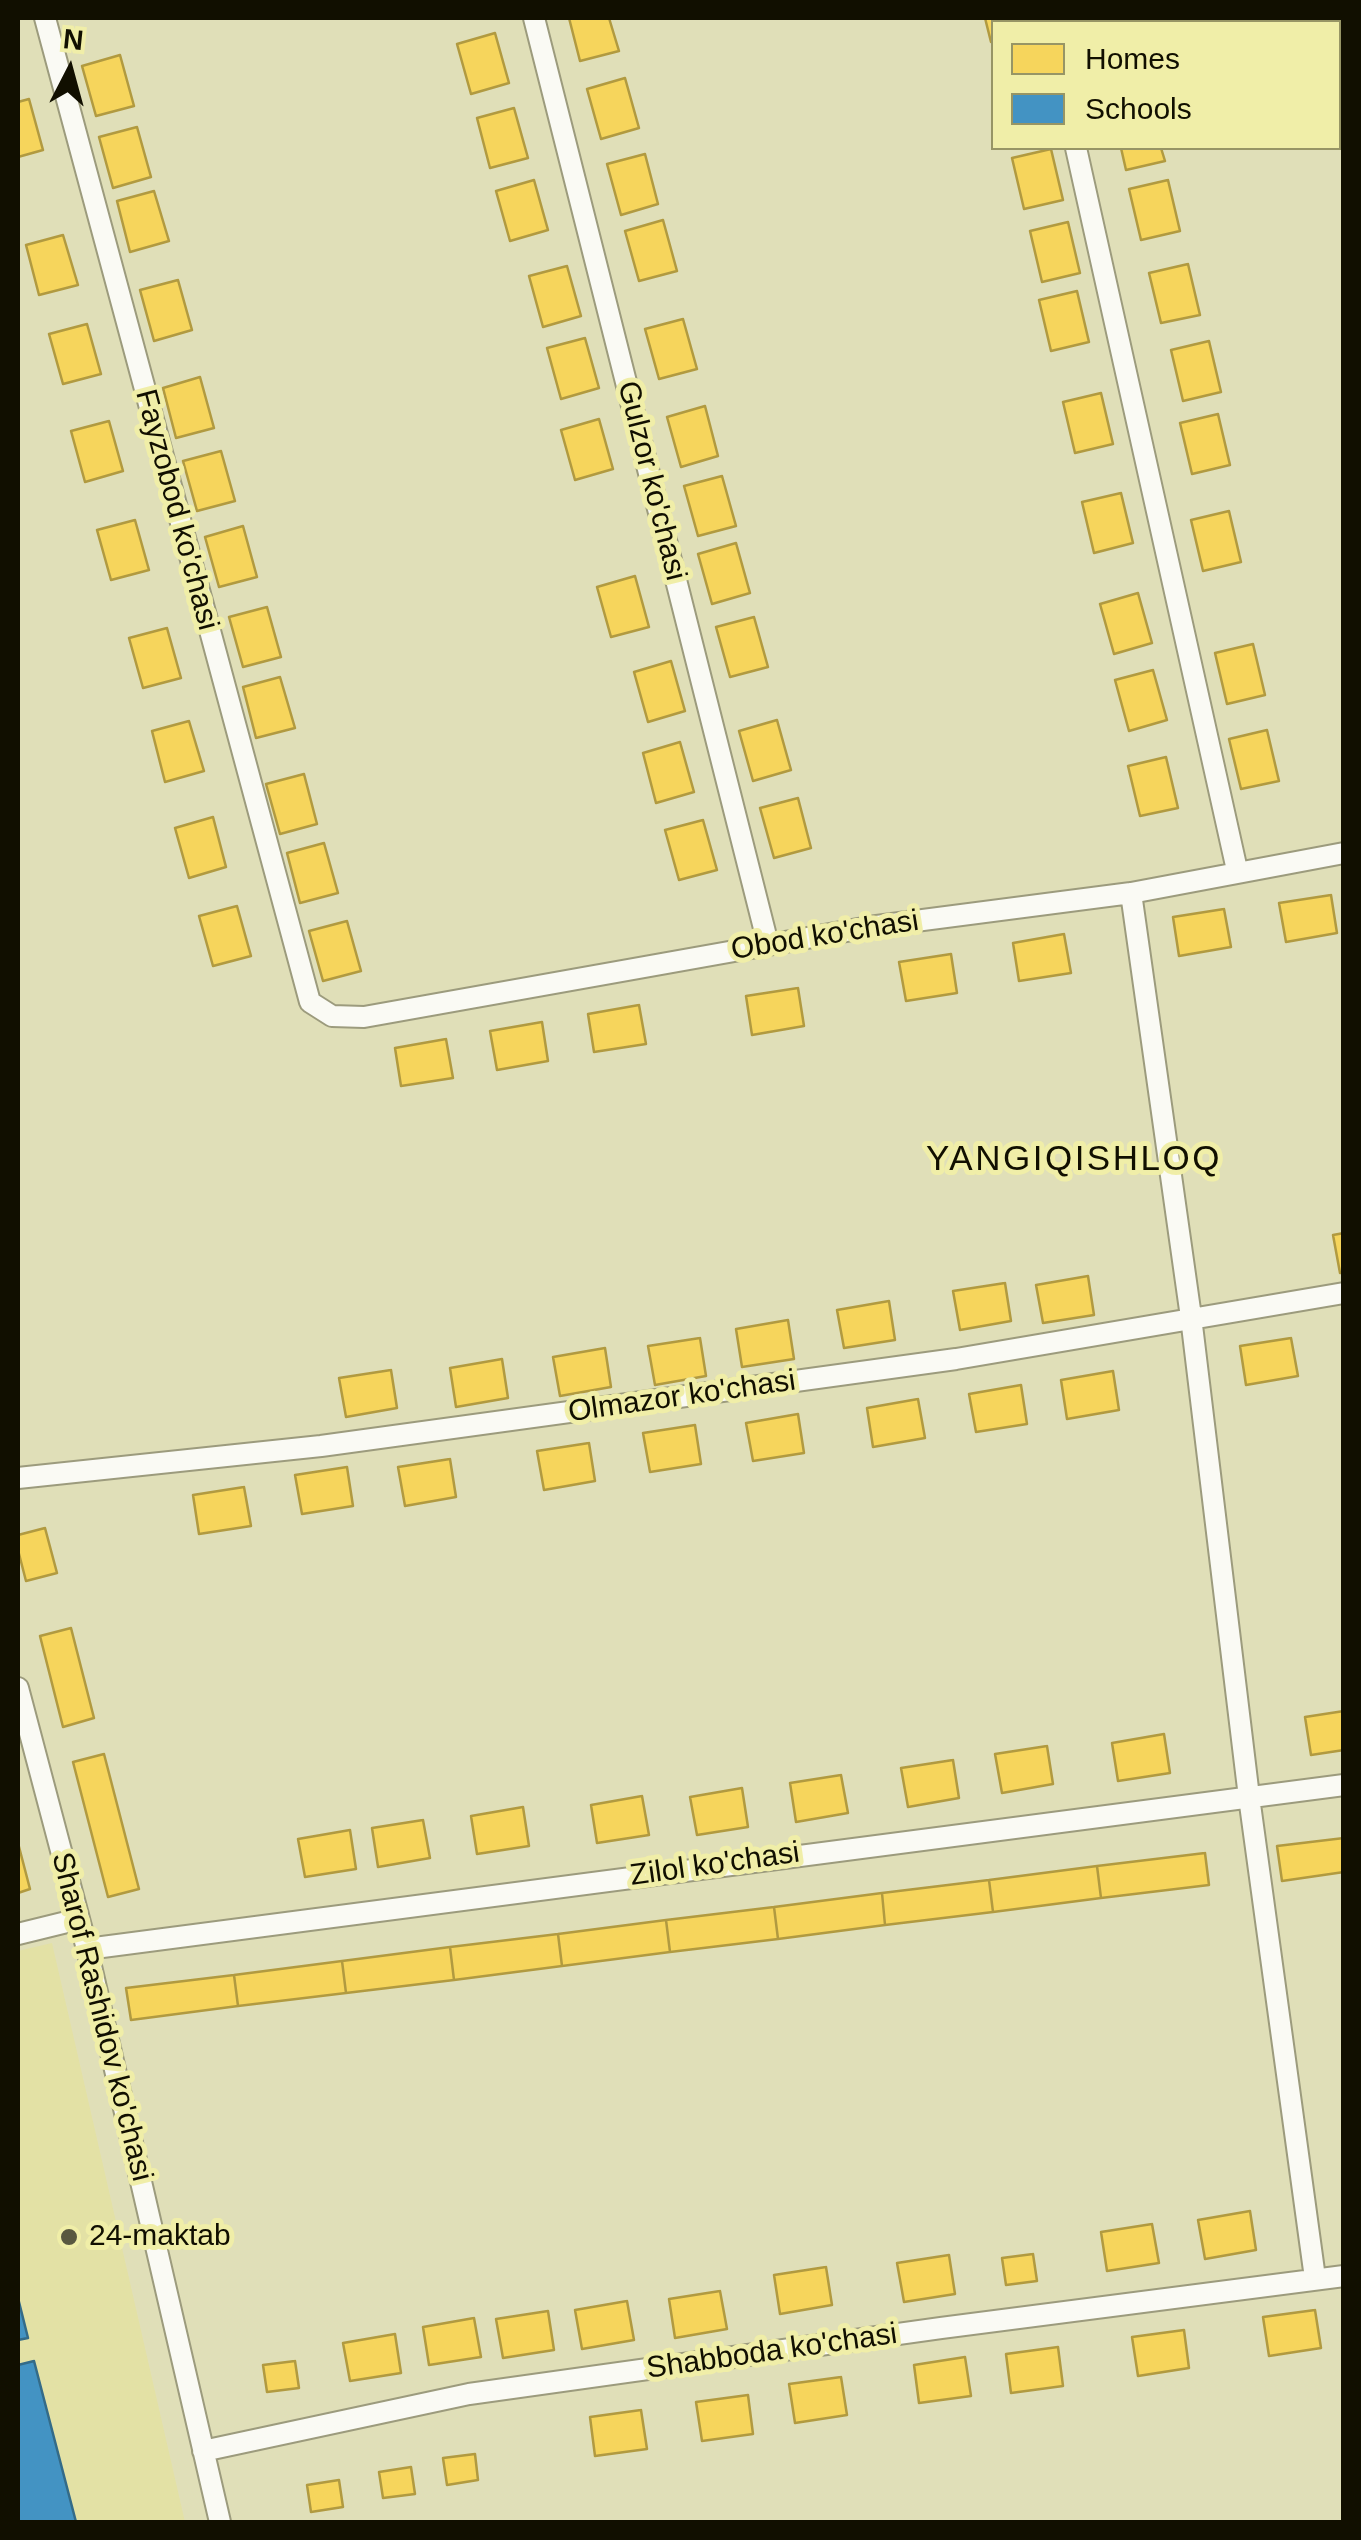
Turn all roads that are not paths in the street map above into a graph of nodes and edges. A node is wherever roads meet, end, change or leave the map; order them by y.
1 (46, 18) edge
2 (534, 18) edge
3 (1076, 150) edge
4 (1344, 853) edge
5 (1237, 870) junction
6 (1130, 893) junction
7 (768, 944) junction
8 (310, 1002) joint
9 (1344, 1294) edge
10 (1191, 1317) junction
11 (18, 1478) edge
12 (18, 1688) edge
13 (1344, 1785) edge
14 (1248, 1797) junction
15 (79, 1919) junction
16 (18, 1934) edge
17 (87, 1949) junction
18 (1344, 2276) edge
19 (1314, 2278) junction
20 (204, 2451) junction
21 (220, 2522) edge

1 - 8 street, Fayzobod ko'chasi
2 - 7 street, Gulzor ko'chasi
3 - 5 street
4 - 5 street, Obod ko'chasi
5 - 6 street, Obod ko'chasi
6 - 7 street, Obod ko'chasi
6 - 10 street
7 - 8 street, Obod ko'chasi
9 - 10 street, Olmazor ko'chasi
10 - 11 street, Olmazor ko'chasi
10 - 14 street
12 - 15 street, Sharof Rashidov ko'chasi
13 - 14 street, Zilol ko'chasi
14 - 17 street, Zilol ko'chasi
14 - 19 street
15 - 16 street
15 - 17 street, Sharof Rashidov ko'chasi
17 - 20 street, Sharof Rashidov ko'chasi
18 - 19 street, Shabboda ko'chasi
19 - 20 street, Shabboda ko'chasi
20 - 21 street, Sharof Rashidov ko'chasi

